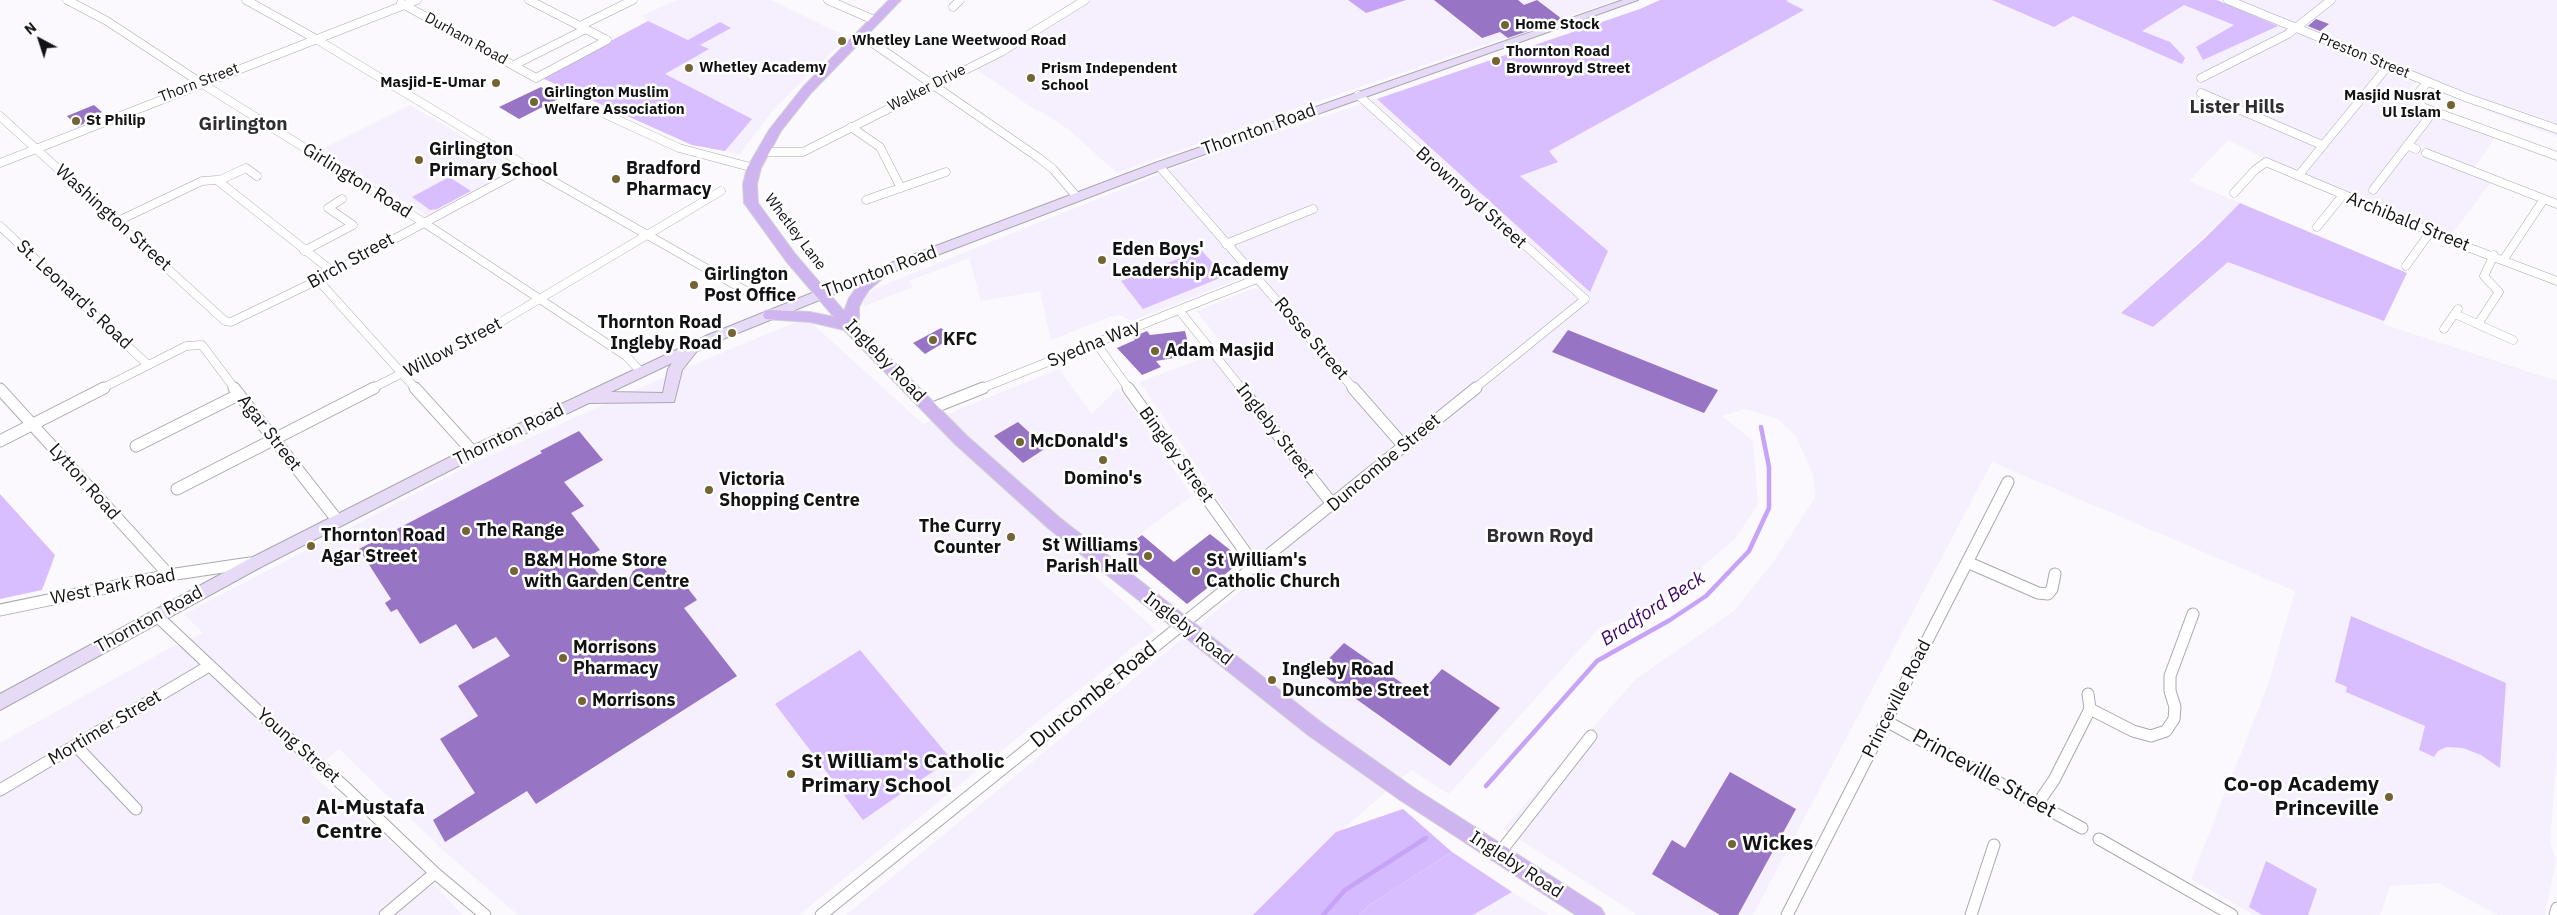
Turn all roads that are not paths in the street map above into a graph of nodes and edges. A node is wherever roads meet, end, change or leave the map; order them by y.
1 (67, 0) edge
2 (246, 0) edge
3 (396, 0) edge
4 (417, 0) edge
5 (529, 0) edge
6 (633, 0) edge
7 (828, 0) edge
8 (895, 0) edge
9 (960, 0) edge
10 (1085, 0) edge
11 (1633, 0) edge
12 (2228, 0) edge
13 (2331, 0) edge
14 (404, 4) junction
15 (952, 7) dead end
16 (874, 20) junction
17 (583, 28) junction
18 (2297, 28) junction
19 (861, 35) junction
20 (316, 39) junction
21 (514, 65) junction
22 (2388, 66) junction
23 (2200, 78) dead end
24 (2428, 82) junction
25 (200, 83) junction
26 (932, 86) junction
27 (2202, 93) dead end
28 (1358, 95) junction
29 (2433, 112) junction
30 (607, 115) dead end
31 (0, 116) edge
32 (851, 127) junction
33 (2557, 129) edge
34 (2322, 145) junction
35 (2407, 145) junction
36 (36, 148) junction
37 (2416, 149) dead end
38 (761, 152) junction
39 (2426, 153) dead end
40 (2557, 156) edge
41 (0, 163) edge
42 (1159, 166) junction
43 (528, 167) junction
44 (754, 168) junction
45 (946, 172) dead end
46 (258, 176) dead end
47 (2298, 176) junction
48 (217, 180) junction
49 (901, 188) junction
50 (2373, 190) dead end
51 (721, 191) dead end
52 (2234, 193) dead end
53 (2343, 195) junction
54 (1077, 198) junction
55 (342, 199) dead end
56 (2544, 199) junction
57 (866, 200) dead end
58 (2557, 204) edge
59 (1314, 209) dead end
60 (118, 221) junction
61 (423, 222) junction
62 (0, 226) edge
63 (2318, 227) dead end
64 (2431, 231) junction
65 (650, 235) junction
66 (1226, 244) junction
67 (304, 252) junction
68 (2494, 255) junction
69 (2504, 259) junction
70 (2406, 266) dead end
71 (884, 270) junction
72 (333, 272) junction
73 (1259, 278) junction
74 (318, 280) junction
75 (2557, 280) edge
76 (822, 294) junction
77 (754, 295) dead end
78 (1585, 299) joint
79 (540, 300) junction
80 (1179, 310) junction
81 (770, 315) junction
82 (225, 321) joint
83 (2478, 324) junction
84 (850, 327) junction
85 (2444, 329) dead end
86 (2513, 340) dead end
87 (1096, 343) junction
88 (694, 347) junction
89 (147, 364) junction
90 (641, 372) junction
91 (402, 375) junction
92 (0, 389) edge
93 (238, 394) junction
94 (580, 400) junction
95 (930, 409) junction
96 (32, 424) junction
97 (274, 439) junction
98 (0, 440) edge
99 (1403, 445) junction
100 (136, 446) dead end
101 (473, 452) junction
102 (2008, 482) dead end
103 (177, 488) dead end
104 (1333, 505) junction
105 (338, 521) junction
106 (1967, 562) junction
107 (255, 563) junction
108 (1256, 568) junction
109 (2055, 574) dead end
110 (169, 575) junction
111 (0, 610) edge
112 (2193, 614) dead end
113 (157, 616) junction
114 (1180, 624) junction
115 (209, 666) junction
116 (2088, 694) dead end
117 (0, 703) edge
118 (2090, 709) junction
119 (1886, 721) junction
120 (1591, 736) dead end
121 (76, 746) junction
122 (0, 790) edge
123 (2038, 804) junction
124 (136, 808) dead end
125 (2082, 828) dead end
126 (2099, 839) dead end
127 (1994, 845) dead end
128 (1498, 855) junction
129 (435, 873) junction
130 (2557, 908) edge
131 (1973, 914) edge
132 (385, 915) edge
133 (485, 915) edge
134 (821, 915) edge
135 (1594, 915) edge
136 (1786, 915) edge
137 (2232, 915) edge
138 (2555, 915) edge

1 - 25 street, Girlington Road
2 - 20 street
3 - 14 street, Durham Road
4 - 14 street, Thorn Street
5 - 17 street
6 - 17 street
7 - 16 street
8 - 16 main road, Whetley Lane
9 - 15 street
10 - 26 street, Walker Drive
11 - 28 main road, Thornton Road
12 - 18 street, Preston Street
13 - 18 street
14 - 20 street, Thorn Street
14 - 21 street, Durham Road
16 - 19 main road, Whetley Lane
17 - 21 street
17 - 21 street, Durham Road
18 - 22 street, Preston Street
18 - 23 street
19 - 26 street
19 - 38 main road, Whetley Lane
20 - 25 street, Thorn Street
20 - 43 street
22 - 24 street, Preston Street
22 - 34 street
24 - 29 street
24 - 33 street, Preston Street
25 - 36 street, Thorn Street
25 - 61 street, Girlington Road
26 - 32 street, Walker Drive
26 - 54 street
27 - 34 street
28 - 42 main road, Thornton Road
28 - 78 street, Brownroyd Street
29 - 35 street
29 - 40 street
30 - 44 street
31 - 36 street, Washington Street
32 - 38 street, Walker Drive
32 - 49 street
34 - 47 street
35 - 37 street
35 - 50 street
36 - 41 street, Thorn Street
36 - 60 street, Washington Street
38 - 44 main road, Whetley Lane
39 - 56 street
42 - 54 main road, Thornton Road
42 - 66 street, Rosse Street
43 - 61 street, Birch Street
43 - 65 street
44 - 76 main road, Whetley Lane
45 - 49 street
46 - 48 street
47 - 52 street, Archibald Street
47 - 53 street, Archibald Street
48 - 60 street
48 - 67 street
49 - 57 street
51 - 65 street, Willow Street
53 - 63 street
53 - 64 street, Archibald Street
54 - 71 main road, Thornton Road
55 - 67 street
56 - 58 street
56 - 69 street
59 - 66 street
60 - 82 street, Washington Street
61 - 72 street, Birch Street
61 - 79 street, Girlington Road
62 - 89 street, St. Leonard's Road
64 - 68 street, Archibald Street
64 - 70 street
65 - 77 street
65 - 79 street, Willow Street
66 - 73 street, Rosse Street
67 - 72 street
68 - 69 street, Archibald Street
68 - 83 street
69 - 75 street, Archibald Street
71 - 76 main road, Thornton Road
71 - 84 main road
72 - 74 street, Birch Street
73 - 80 street, Syedna Way
73 - 99 street, Rosse Street
74 - 82 street, Birch Street
74 - 91 street
76 - 81 main road, Thornton Road
76 - 84 main road, Ingleby Road
78 - 99 street, Duncombe Street
79 - 90 street, Girlington Road
79 - 91 street, Willow Street
80 - 87 street, Syedna Way
80 - 104 street, Ingleby Street
81 - 84 main road
81 - 88 main road, Thornton Road
83 - 85 street
83 - 86 street
84 - 95 main road, Ingleby Road
87 - 95 street, Syedna Way
87 - 108 street, Bingley Street
88 - 90 main road, Thornton Road
88 - 94 main road
89 - 93 street, Agar Street
89 - 96 street
90 - 94 main road, Thornton Road
91 - 97 street, Willow Street
91 - 101 street
92 - 96 street, Lytton Road
93 - 97 street, Agar Street
93 - 100 street
94 - 101 main road, Thornton Road
95 - 114 main road, Ingleby Road
96 - 98 street
96 - 110 street, Lytton Road
97 - 103 street, Willow Street
97 - 105 street, Agar Street
99 - 104 street, Duncombe Street
101 - 105 main road, Thornton Road
102 - 106 street, Princeville Road
104 - 108 street, Duncombe Street
105 - 107 main road, Thornton Road
106 - 109 street
106 - 119 street, Princeville Road
107 - 110 street, West Park Road
107 - 113 main road, Thornton Road
108 - 114 street, Duncombe Street
110 - 111 street, West Park Road
112 - 118 street
113 - 115 street, Young Street
113 - 117 main road, Thornton Road
114 - 128 main road, Ingleby Road
114 - 134 street, Duncombe Road
115 - 121 street, Mortimer Street
115 - 129 street, Young Street
116 - 118 street
118 - 123 street
119 - 123 street, Princeville Street
119 - 136 street, Princeville Road
120 - 128 street
121 - 122 street, Mortimer Street
121 - 124 street
123 - 125 street, Princeville Street
126 - 137 street
127 - 131 street
128 - 135 main road, Ingleby Road
129 - 132 street
129 - 133 street, Young Street
130 - 138 street

